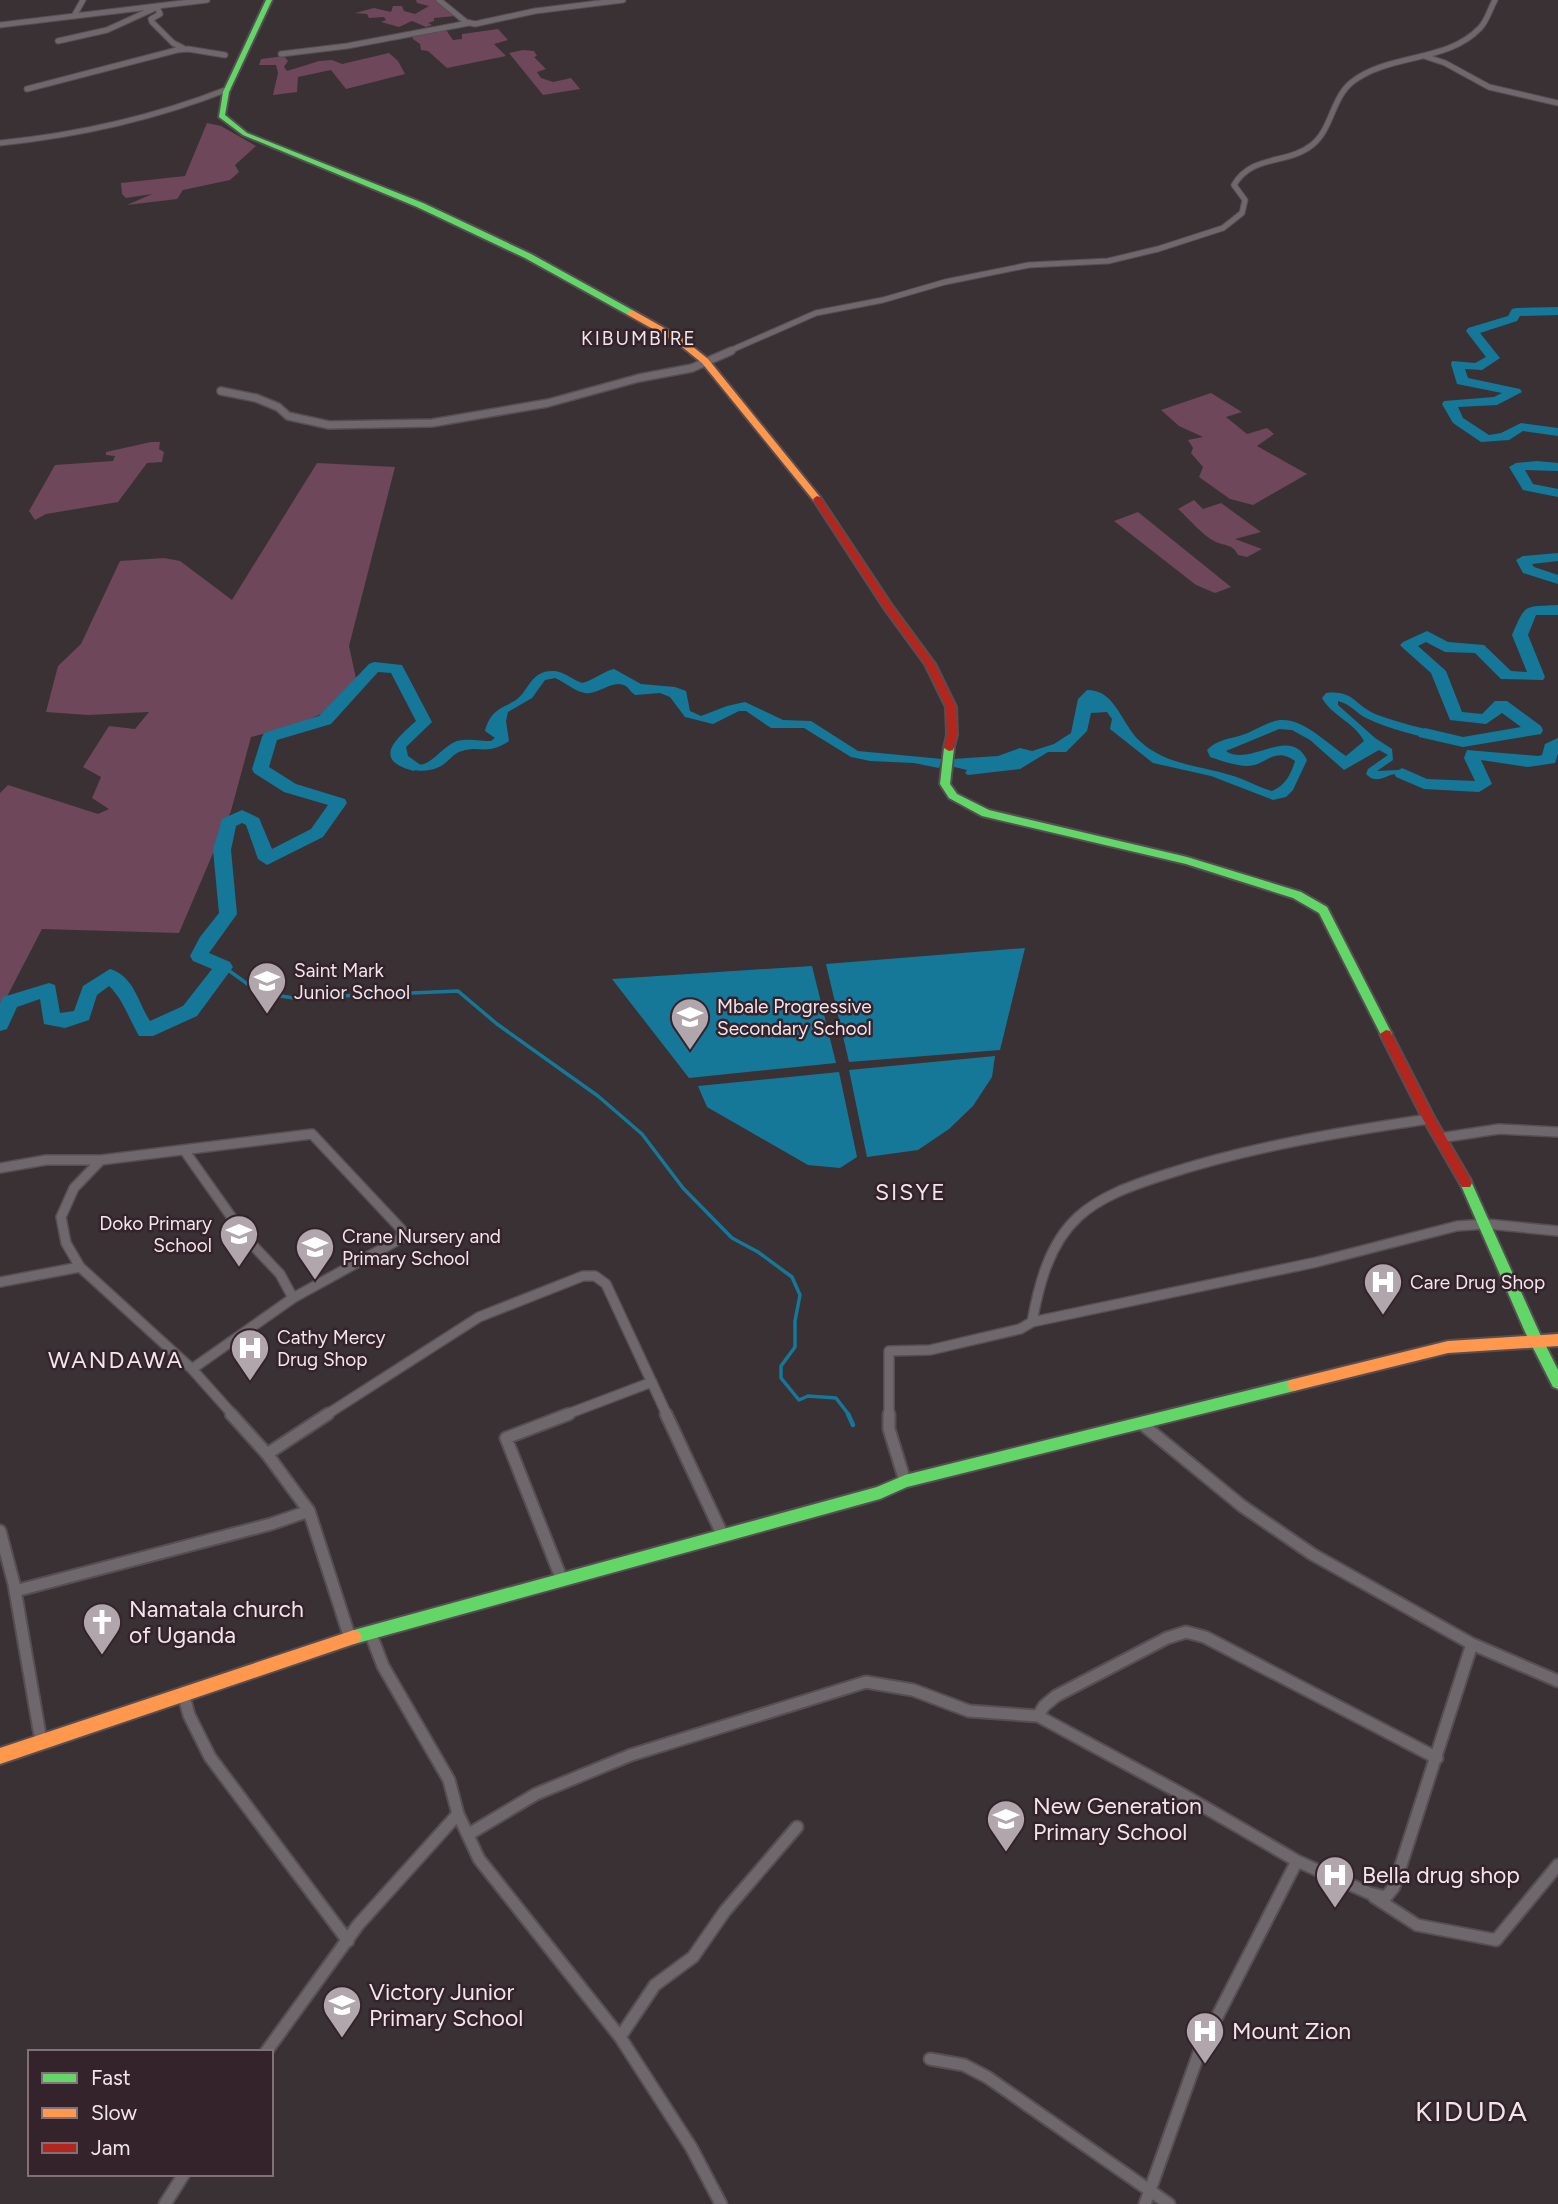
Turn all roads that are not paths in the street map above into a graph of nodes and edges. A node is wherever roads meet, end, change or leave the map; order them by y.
1 (83, 0) edge
2 (207, 0) edge
3 (269, 0) edge
4 (439, 0) edge
5 (623, 0) edge
6 (1495, 0) edge
7 (159, 6) junction
8 (74, 16) junction
9 (469, 23) junction
10 (0, 25) edge
11 (58, 41) dead end
12 (188, 49) junction
13 (281, 54) dead end
14 (225, 55) dead end
15 (1424, 56) junction
16 (27, 89) dead end
17 (228, 89) junction
18 (1558, 103) edge
19 (0, 143) edge
20 (705, 361) junction
21 (221, 391) dead end
22 (1429, 1119) junction
23 (1558, 1132) edge
24 (1440, 1138) junction
25 (184, 1150) junction
26 (101, 1160) junction
27 (0, 1168) edge
28 (1487, 1224) junction
29 (1558, 1231) edge
30 (80, 1267) junction
31 (0, 1282) edge
32 (293, 1298) junction
33 (1032, 1322) junction
34 (1534, 1340) junction
35 (1558, 1340) edge
36 (191, 1369) junction
37 (652, 1382) junction
38 (1558, 1383) edge
39 (1142, 1424) junction
40 (267, 1454) junction
41 (905, 1481) junction
42 (309, 1511) junction
43 (0, 1531) edge
44 (723, 1536) junction
45 (562, 1580) junction
46 (15, 1591) junction
47 (370, 1632) junction
48 (350, 1638) junction
49 (1472, 1644) junction
50 (1558, 1681) edge
51 (183, 1693) junction
52 (1038, 1716) junction
53 (41, 1741) junction
54 (0, 1756) edge
55 (1437, 1758) junction
56 (458, 1814) junction
57 (797, 1827) dead end
58 (469, 1835) junction
59 (1297, 1861) junction
60 (1558, 1865) edge
61 (1369, 1893) junction
62 (348, 1941) junction
63 (621, 2037) junction
64 (267, 2050) edge
65 (930, 2059) dead end
66 (183, 2176) edge
67 (1151, 2189) junction
68 (165, 2204) edge
69 (721, 2204) edge
70 (1145, 2204) edge
71 (1169, 2204) edge

1 - 8 street
2 - 7 street
3 - 17 street
4 - 9 street
5 - 9 street
6 - 15 street
7 - 8 street
7 - 11 street
7 - 12 street
8 - 10 street
9 - 13 street
12 - 14 street
12 - 16 street
15 - 18 street
15 - 20 street
17 - 19 street
17 - 20 street
20 - 21 street
20 - 22 street
22 - 24 street
22 - 33 street
23 - 24 street
24 - 28 street
25 - 26 street
25 - 32 street
25 - 32 street
26 - 27 street
26 - 30 street
28 - 29 street
28 - 33 street
28 - 34 street
30 - 31 street
30 - 36 street
32 - 36 street
33 - 41 street
34 - 35 street
34 - 38 street
34 - 39 street
36 - 40 street
37 - 40 street
37 - 44 street
37 - 45 street
39 - 41 street
39 - 49 street
40 - 42 street
41 - 44 street
42 - 46 street
42 - 48 street
43 - 46 street
44 - 45 street
45 - 47 street
46 - 53 street
47 - 48 street
47 - 56 street
48 - 51 street
49 - 50 street
49 - 55 street
51 - 53 street
51 - 62 street
52 - 55 street
52 - 58 street
52 - 59 street
53 - 54 street
55 - 61 street
56 - 58 street
56 - 62 street
57 - 63 street
58 - 63 street
59 - 61 street
59 - 67 street
60 - 61 street
62 - 64 street
63 - 69 street
65 - 67 street
66 - 68 street
67 - 70 street
67 - 71 street

